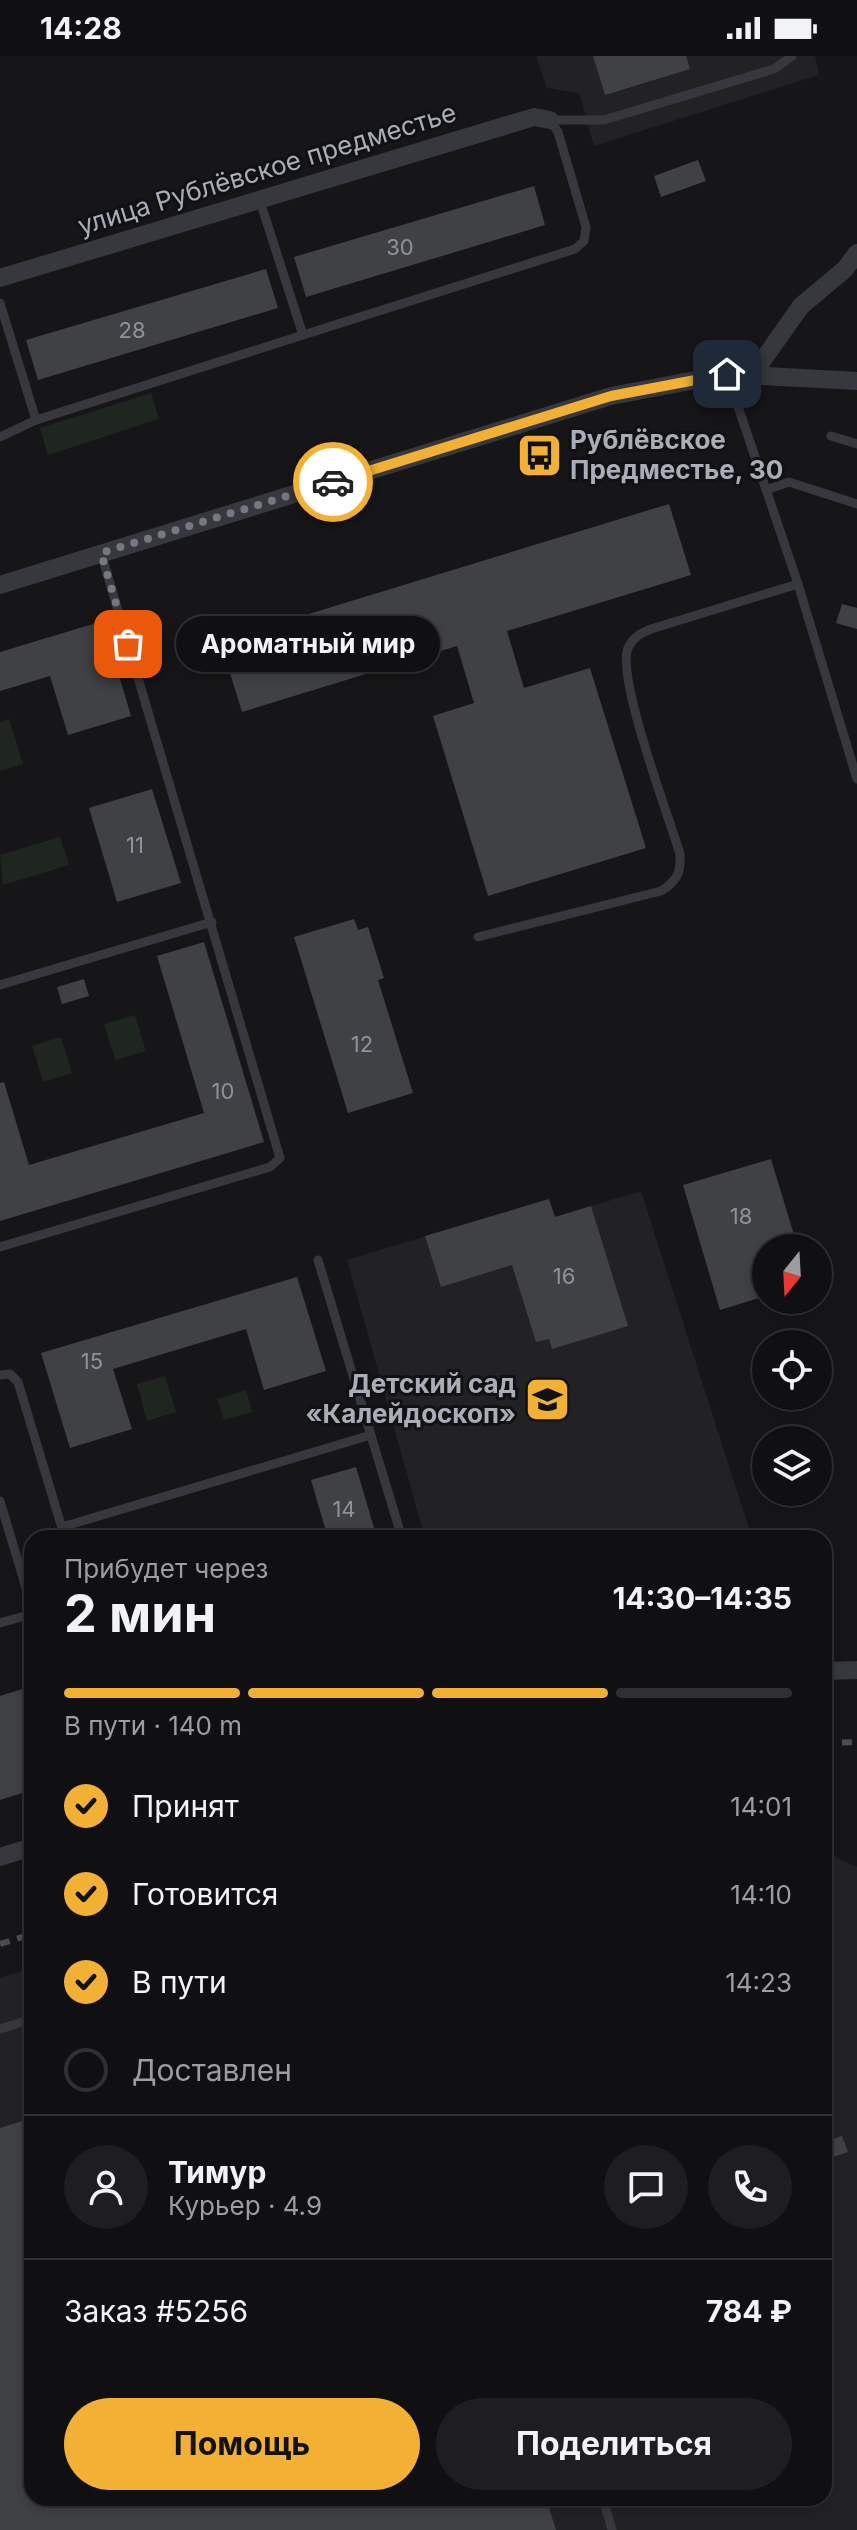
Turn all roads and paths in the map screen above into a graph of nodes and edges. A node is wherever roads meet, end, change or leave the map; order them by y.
1 (792, 56) edge
2 (550, 120) junction
3 (259, 198) junction
4 (857, 253) edge
5 (0, 278) edge
6 (0, 303) edge
7 (303, 335) junction
8 (727, 374) junction
9 (753, 374) junction
10 (857, 381) edge
11 (36, 420) junction
12 (831, 436) dead end
13 (0, 437) edge
14 (857, 444) edge
15 (766, 490) junction
16 (857, 504) edge
17 (101, 553) junction
18 (798, 584) junction
19 (0, 585) edge
20 (857, 779) edge
21 (212, 922) junction
22 (478, 937) dead end
23 (0, 985) edge
24 (0, 1247) edge
25 (318, 1260) dead end
26 (0, 1375) edge
27 (371, 1435) junction
28 (0, 1501) edge
29 (63, 1530) edge
30 (73, 1530) edge
31 (400, 1530) edge
32 (24, 1584) edge
33 (24, 1614) edge
34 (0, 1623) edge
35 (857, 1670) edge
36 (832, 1671) edge
37 (24, 1850) edge
38 (0, 1857) edge
39 (24, 2022) edge
40 (0, 2029) edge
41 (605, 2506) edge
42 (612, 2530) edge

1 - 2 lane
2 - 3 street, улица Рублёвское предместье
2 - 7 lane
3 - 5 street, улица Рублёвское предместье
3 - 7 lane
4 - 9 street
6 - 11 lane
7 - 11 lane
8 - 9 street
8 - 15 lane
8 - 17 street
9 - 10 street
11 - 13 lane
12 - 14 lane
15 - 16 lane
15 - 18 lane
17 - 19 street
17 - 21 lane
18 - 20 lane
18 - 22 lane
21 - 23 lane
21 - 24 lane
25 - 27 lane
26 - 29 lane
27 - 30 lane
27 - 31 lane
28 - 32 lane
33 - 34 lane
35 - 36 street
37 - 38 street
39 - 40 lane
41 - 42 lane

